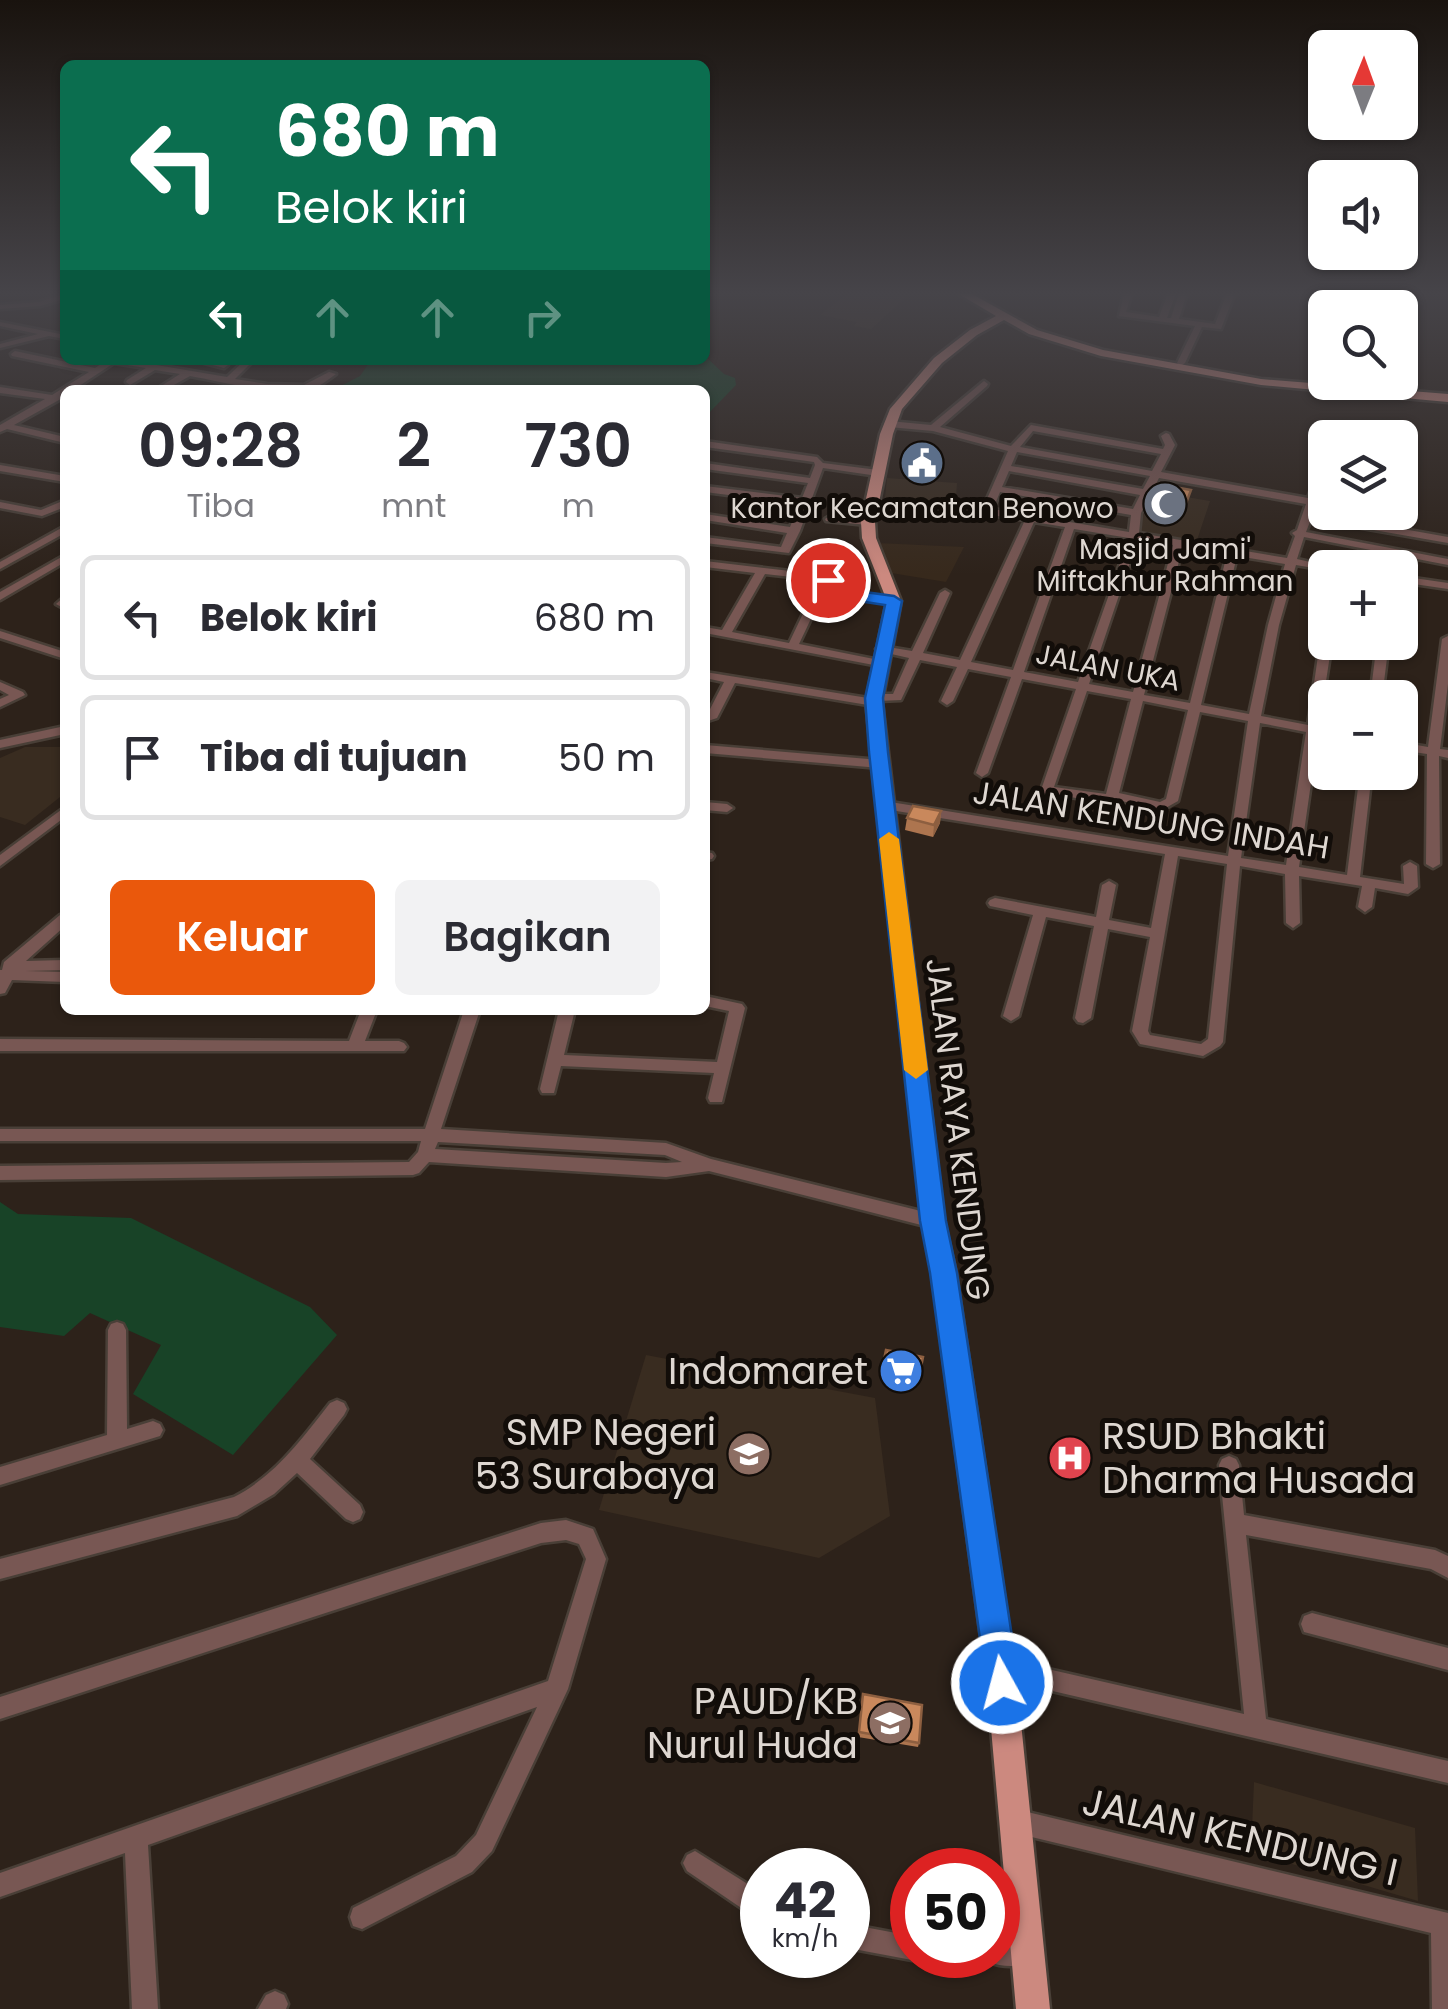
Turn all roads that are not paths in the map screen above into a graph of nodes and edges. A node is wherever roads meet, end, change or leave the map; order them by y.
1 (914, 387) edge
2 (981, 387) edge
3 (1358, 387) edge
4 (0, 390) edge
5 (60, 394) edge
6 (1448, 395) edge
7 (60, 396) edge
8 (889, 424) junction
9 (4, 428) edge
10 (933, 428) junction
11 (1166, 436) dead end
12 (60, 439) edge
13 (710, 445) edge
14 (1014, 448) junction
15 (1164, 452) junction
16 (820, 465) junction
17 (710, 467) edge
18 (0, 468) edge
19 (1006, 468) junction
20 (1158, 472) junction
21 (878, 473) junction
22 (60, 478) edge
23 (814, 481) junction
24 (710, 489) edge
25 (997, 489) junction
26 (1147, 493) junction
27 (1308, 501) edge
28 (807, 502) junction
29 (0, 505) edge
30 (60, 505) edge
31 (987, 512) junction
32 (1136, 513) junction
33 (1307, 515) joint
34 (870, 516) junction
35 (710, 518) edge
36 (830, 518) dead end
37 (1030, 518) junction
38 (1071, 524) junction
39 (796, 531) junction
40 (60, 532) edge
41 (1297, 534) junction
42 (1134, 537) junction
43 (50, 538) junction
44 (1448, 540) edge
45 (60, 541) edge
46 (710, 541) edge
47 (1178, 544) junction
48 (1233, 552) junction
49 (1292, 560) junction
50 (60, 561) edge
51 (1448, 562) edge
52 (1308, 563) edge
53 (0, 566) edge
54 (710, 566) edge
55 (762, 571) junction
56 (825, 578) junction
57 (1418, 582) edge
58 (1448, 586) edge
59 (945, 592) dead end
60 (0, 597) edge
61 (894, 601) junction
62 (0, 624) edge
63 (710, 631) edge
64 (0, 634) edge
65 (725, 634) junction
66 (1448, 639) edge
67 (60, 644) edge
68 (793, 646) junction
69 (60, 654) edge
70 (914, 655) junction
71 (881, 656) junction
72 (964, 664) junction
73 (1016, 675) junction
74 (710, 676) edge
75 (731, 679) junction
76 (0, 686) edge
77 (1080, 687) junction
78 (1136, 698) junction
79 (874, 700) junction
80 (947, 702) dead end
81 (1445, 702) edge
82 (0, 703) edge
83 (1193, 709) junction
84 (710, 714) edge
85 (1251, 718) junction
86 (1308, 729) edge
87 (60, 731) edge
88 (710, 740) edge
89 (0, 744) edge
90 (710, 749) edge
91 (1441, 753) edge
92 (765, 754) junction
93 (880, 764) junction
94 (982, 773) dead end
95 (1308, 785) edge
96 (1365, 790) edge
97 (1111, 798) junction
98 (884, 805) junction
99 (710, 806) edge
100 (727, 808) dead end
101 (60, 815) edge
102 (1172, 853) junction
103 (0, 862) edge
104 (1233, 862) junction
105 (1433, 864) dead end
106 (1410, 866) dead end
107 (1292, 871) junction
108 (1361, 881) junction
109 (1109, 885) dead end
110 (995, 903) dead end
111 (1365, 906) dead end
112 (1041, 912) junction
113 (60, 923) edge
114 (1293, 923) dead end
115 (1103, 924) junction
116 (1159, 934) junction
117 (60, 966) edge
118 (3, 975) edge
119 (60, 977) edge
120 (710, 1005) edge
121 (366, 1015) edge
122 (470, 1015) edge
123 (566, 1015) edge
124 (1011, 1016) dead end
125 (1083, 1018) dead end
126 (0, 1045) edge
127 (355, 1046) junction
128 (399, 1047) dead end
129 (555, 1060) junction
130 (723, 1068) junction
131 (548, 1089) dead end
132 (716, 1098) dead end
133 (0, 1135) edge
134 (431, 1136) junction
135 (425, 1155) junction
136 (709, 1165) junction
137 (0, 1173) edge
138 (933, 1221) junction
139 (117, 1330) dead end
140 (336, 1409) dead end
141 (153, 1430) dead end
142 (117, 1441) junction
143 (297, 1460) junction
144 (1229, 1465) dead end
145 (0, 1476) edge
146 (353, 1512) dead end
147 (1235, 1523) junction
148 (0, 1568) edge
149 (1448, 1568) edge
150 (1312, 1624) dead end
151 (1448, 1659) edge
152 (1000, 1669) junction
153 (557, 1689) junction
154 (0, 1708) edge
155 (1256, 1726) junction
156 (1448, 1772) edge
157 (1015, 1822) junction
158 (136, 1837) junction
159 (695, 1863) dead end
160 (0, 1884) edge
161 (740, 1892) edge
162 (362, 1917) dead end
163 (1446, 1924) edge
164 (1020, 1952) edge
165 (1028, 1952) junction
166 (145, 2009) edge
167 (1033, 2009) edge
168 (1445, 2009) edge

1 - 8 main road
2 - 10 street
3 - 6 main road
4 - 5 street
7 - 9 street
8 - 10 street
8 - 21 main road
9 - 12 street
10 - 14 street
11 - 15 street
13 - 16 street
14 - 15 street
14 - 19 street
14 - 20 street
15 - 20 street
16 - 21 street
16 - 23 street
17 - 23 street
18 - 22 street
19 - 25 street
19 - 26 street
20 - 26 street
20 - 27 street
21 - 34 main road
23 - 28 street
24 - 28 street
25 - 31 street
25 - 32 street
26 - 32 street
28 - 39 street
29 - 30 street
31 - 34 street
31 - 37 street
32 - 42 street
33 - 41 street
33 - 44 street
34 - 36 street
34 - 61 main road
35 - 39 street
37 - 38 street
37 - 72 street
38 - 42 street
38 - 73 street
39 - 46 street
40 - 43 street
41 - 49 street
41 - 51 street
42 - 47 street
42 - 77 street
43 - 45 street
43 - 53 street
47 - 48 street
47 - 78 street
48 - 49 street
48 - 83 street
49 - 52 street
49 - 85 street
50 - 60 street
54 - 55 street
55 - 56 street
55 - 65 street
56 - 61 street
56 - 68 street
57 - 58 street
59 - 70 street
61 - 71 main road, JALAN RAYA KENDUNG
62 - 67 street
63 - 65 street, JALAN UKA
64 - 69 street
65 - 68 street, JALAN UKA
66 - 81 street
68 - 71 street, JALAN UKA
70 - 71 street, JALAN UKA
70 - 72 street, JALAN UKA
70 - 79 street
71 - 79 main road, JALAN RAYA KENDUNG
72 - 73 street, JALAN UKA
72 - 80 street
73 - 77 street, JALAN UKA
73 - 94 street
74 - 75 street
75 - 79 street
75 - 84 street
76 - 82 street
77 - 78 street, JALAN UKA
77 - 97 street
78 - 83 street, JALAN UKA
78 - 97 street
79 - 93 main road, JALAN RAYA KENDUNG
81 - 91 street
83 - 85 street, JALAN UKA
83 - 97 street
85 - 86 street, JALAN UKA
85 - 104 street
87 - 89 street
88 - 92 street
90 - 92 street
91 - 105 street
92 - 93 street
93 - 98 main road, JALAN RAYA KENDUNG
95 - 107 street
96 - 108 street
98 - 102 street, JALAN KENDUNG INDAH
98 - 138 main road, JALAN RAYA KENDUNG
99 - 100 street
101 - 103 street
102 - 104 street, JALAN KENDUNG INDAH
102 - 116 street
104 - 107 street, JALAN KENDUNG INDAH
104 - 116 street
106 - 108 street, JALAN KENDUNG INDAH
107 - 108 street, JALAN KENDUNG INDAH
107 - 114 street
108 - 111 street
109 - 115 street
110 - 112 street
112 - 115 street
112 - 124 street
113 - 118 street
115 - 116 street
115 - 125 street
117 - 118 street
118 - 119 street
120 - 130 street
121 - 127 street
122 - 134 street
123 - 129 street
126 - 127 street
127 - 128 street
129 - 130 street
129 - 131 street
130 - 132 street
133 - 134 street
134 - 135 street
134 - 136 street
135 - 136 street
135 - 137 street
136 - 138 street
138 - 152 main road, JALAN RAYA KENDUNG
139 - 142 street
140 - 143 street
141 - 142 street
142 - 145 street
143 - 146 street
143 - 148 street
144 - 147 street
147 - 149 street
147 - 155 street
150 - 151 street
152 - 155 street
152 - 157 main road, JALAN RAYA KENDUNG
153 - 154 street
153 - 158 street
153 - 162 street
155 - 156 street
157 - 163 street, JALAN KENDUNG I
157 - 165 main road, JALAN RAYA KENDUNG
158 - 160 street
158 - 166 street
159 - 161 street
163 - 168 street
164 - 165 street
165 - 167 main road, JALAN RAYA KENDUNG

